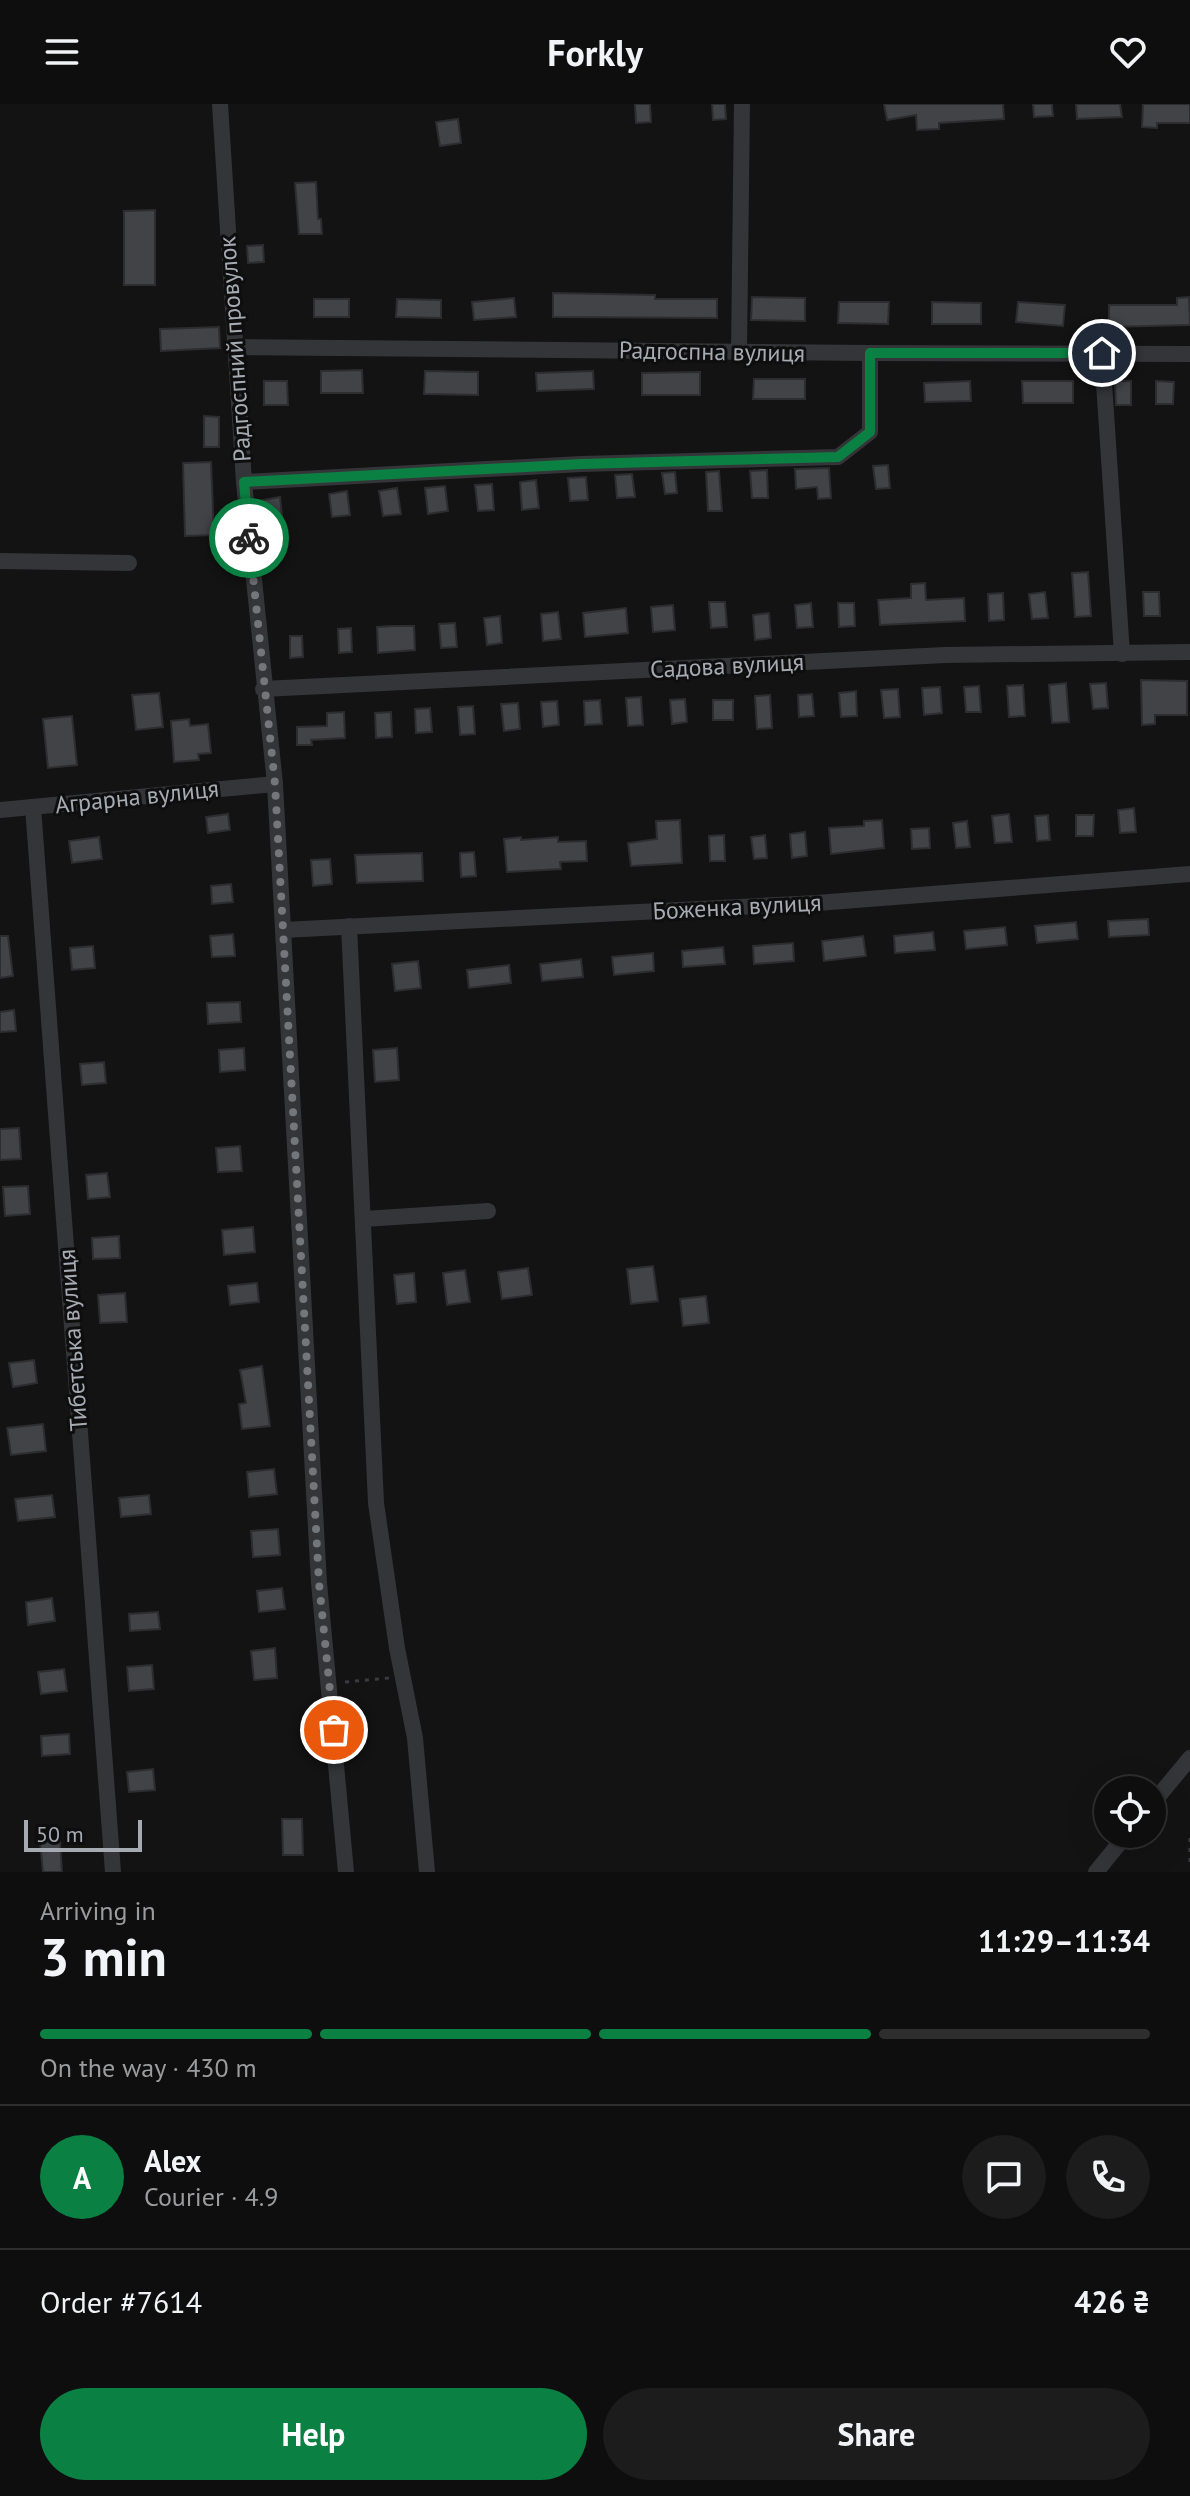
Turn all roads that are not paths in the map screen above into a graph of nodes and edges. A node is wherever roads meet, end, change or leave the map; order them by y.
1 (220, 104) edge
2 (742, 104) edge
3 (235, 347) junction
4 (739, 352) junction
5 (870, 353) junction
6 (1102, 353) junction
7 (1190, 354) edge
8 (244, 482) junction
9 (0, 561) edge
10 (129, 563) dead end
11 (1190, 652) edge
12 (1122, 654) junction
13 (263, 689) junction
14 (275, 784) junction
15 (33, 807) junction
16 (0, 810) edge
17 (1190, 874) edge
18 (349, 926) junction
19 (283, 930) junction
20 (488, 1211) dead end
21 (364, 1219) junction
22 (1190, 1758) edge
23 (1166, 1787) edge
24 (1116, 1848) edge
25 (113, 1872) edge
26 (346, 1872) edge
27 (427, 1872) edge
28 (1096, 1872) edge

1 - 3 street, Радгоспний провулок
2 - 4 street
3 - 4 street, Радгоспна вулиця
3 - 8 street, Радгоспний провулок
4 - 5 street, Радгоспна вулиця
5 - 6 street, Радгоспна вулиця
5 - 8 street
6 - 7 street, Радгоспна вулиця
6 - 12 street
8 - 13 street, Радгоспний провулок
9 - 10 street
11 - 12 street, Садова вулиця
12 - 13 street, Садова вулиця
13 - 14 street, Радгоспний провулок
14 - 15 street, Аграрна вулиця
14 - 19 street, Радгоспний провулок
15 - 16 street, Аграрна вулиця
15 - 25 street, Тибетська вулиця
17 - 18 street, Боженка вулиця
18 - 19 street, Боженка вулиця
18 - 21 street
19 - 26 street, Радгоспний провулок
20 - 21 street
21 - 27 street
22 - 23 street
24 - 28 street

